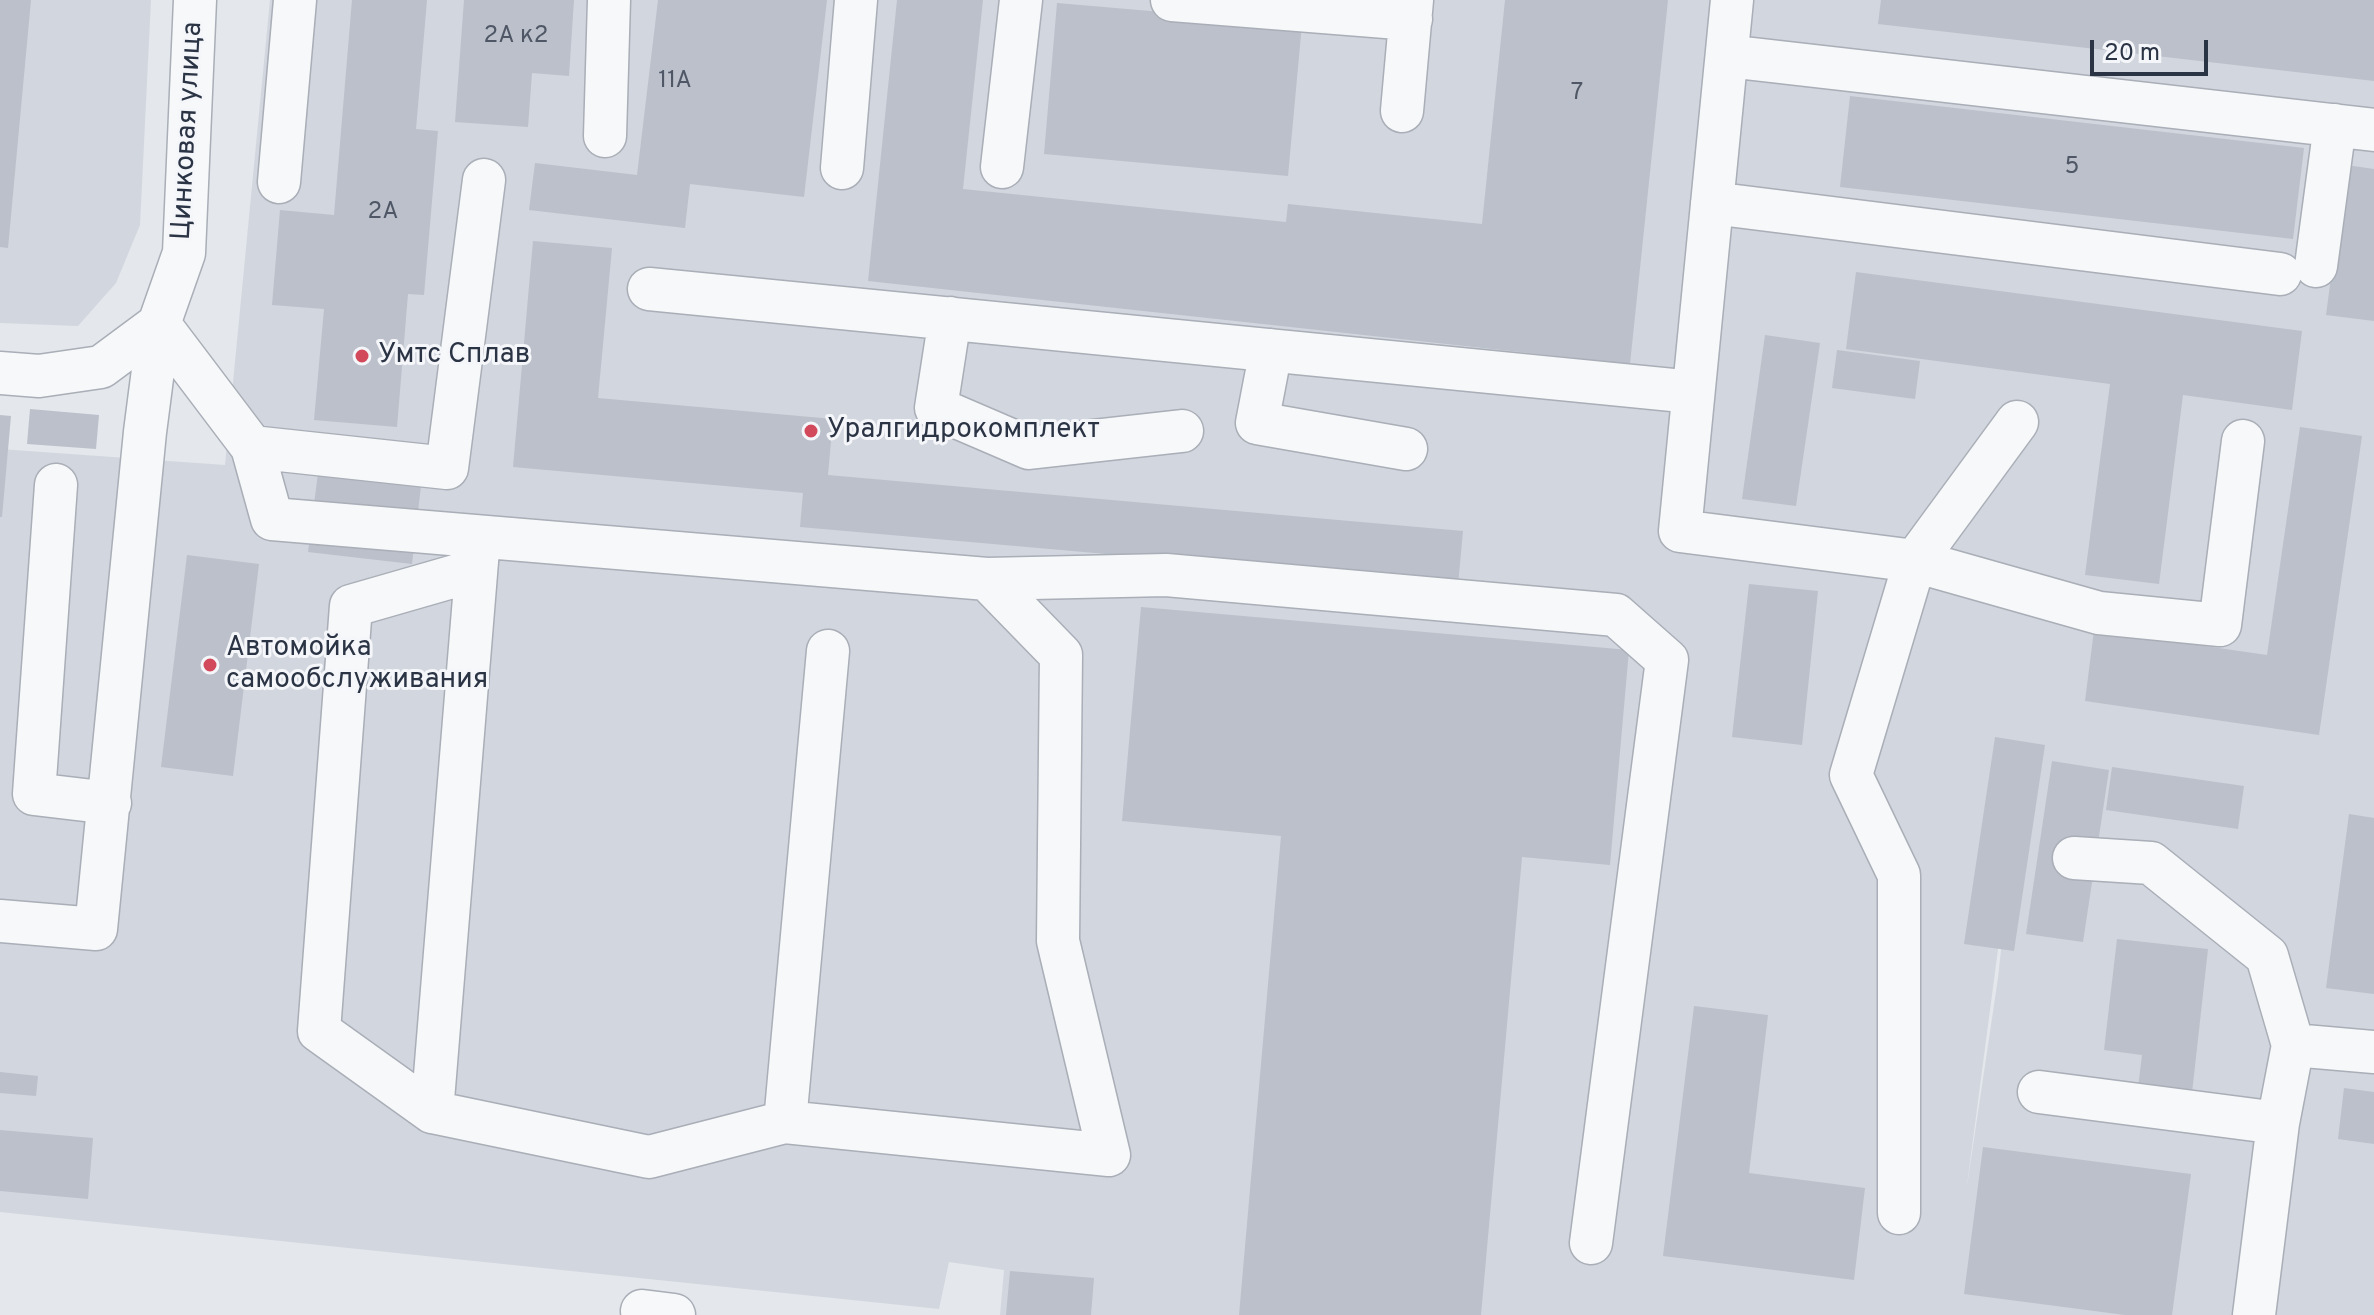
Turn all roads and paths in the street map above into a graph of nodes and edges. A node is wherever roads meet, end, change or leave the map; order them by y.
1 (195, 0) edge
2 (295, 0) edge
3 (609, 0) edge
4 (856, 0) edge
5 (1021, 0) edge
6 (1172, 0) edge
7 (1732, 0) edge
8 (1412, 9) edge
9 (1727, 56) junction
10 (1402, 111) dead end
11 (2355, 128) edge
12 (605, 136) dead end
13 (1002, 167) dead end
14 (842, 168) dead end
15 (484, 180) dead end
16 (279, 182) dead end
17 (1712, 203) junction
18 (649, 289) dead end
19 (950, 318) junction
20 (159, 324) junction
21 (1271, 350) junction
22 (0, 373) edge
23 (1693, 392) junction
24 (2017, 422) dead end
25 (1182, 431) dead end
26 (2243, 441) dead end
27 (252, 447) junction
28 (1406, 449) dead end
29 (56, 485) dead end
30 (477, 554) junction
31 (1915, 561) junction
32 (987, 579) junction
33 (828, 651) dead end
34 (110, 803) junction
35 (2074, 858) dead end
36 (0, 921) edge
37 (2293, 1045) junction
38 (2374, 1052) edge
39 (2039, 1092) dead end
40 (432, 1112) junction
41 (785, 1122) junction
42 (2278, 1123) junction
43 (1899, 1213) dead end
44 (1591, 1243) dead end
45 (2254, 1315) edge

1 - 20 street, Цинковая улица
2 - 16 street
3 - 12 street
4 - 14 street
5 - 13 street
6 - 8 street
7 - 9 street
8 - 10 street
9 - 11 street
9 - 17 street
11 - 17 street
15 - 27 street
17 - 23 street
18 - 19 street
19 - 21 street
19 - 25 street
20 - 22 street
20 - 27 street
20 - 34 street, Цинковая улица
21 - 23 street
21 - 28 street
23 - 31 street
24 - 31 street
26 - 31 street
27 - 30 street
29 - 34 street
30 - 32 street
30 - 40 street
30 - 40 street
31 - 43 street
32 - 41 street
32 - 44 street
33 - 41 street
34 - 36 street, Цинковая улица
35 - 37 street
37 - 38 street
37 - 42 street
39 - 42 street
40 - 41 street
42 - 45 street

